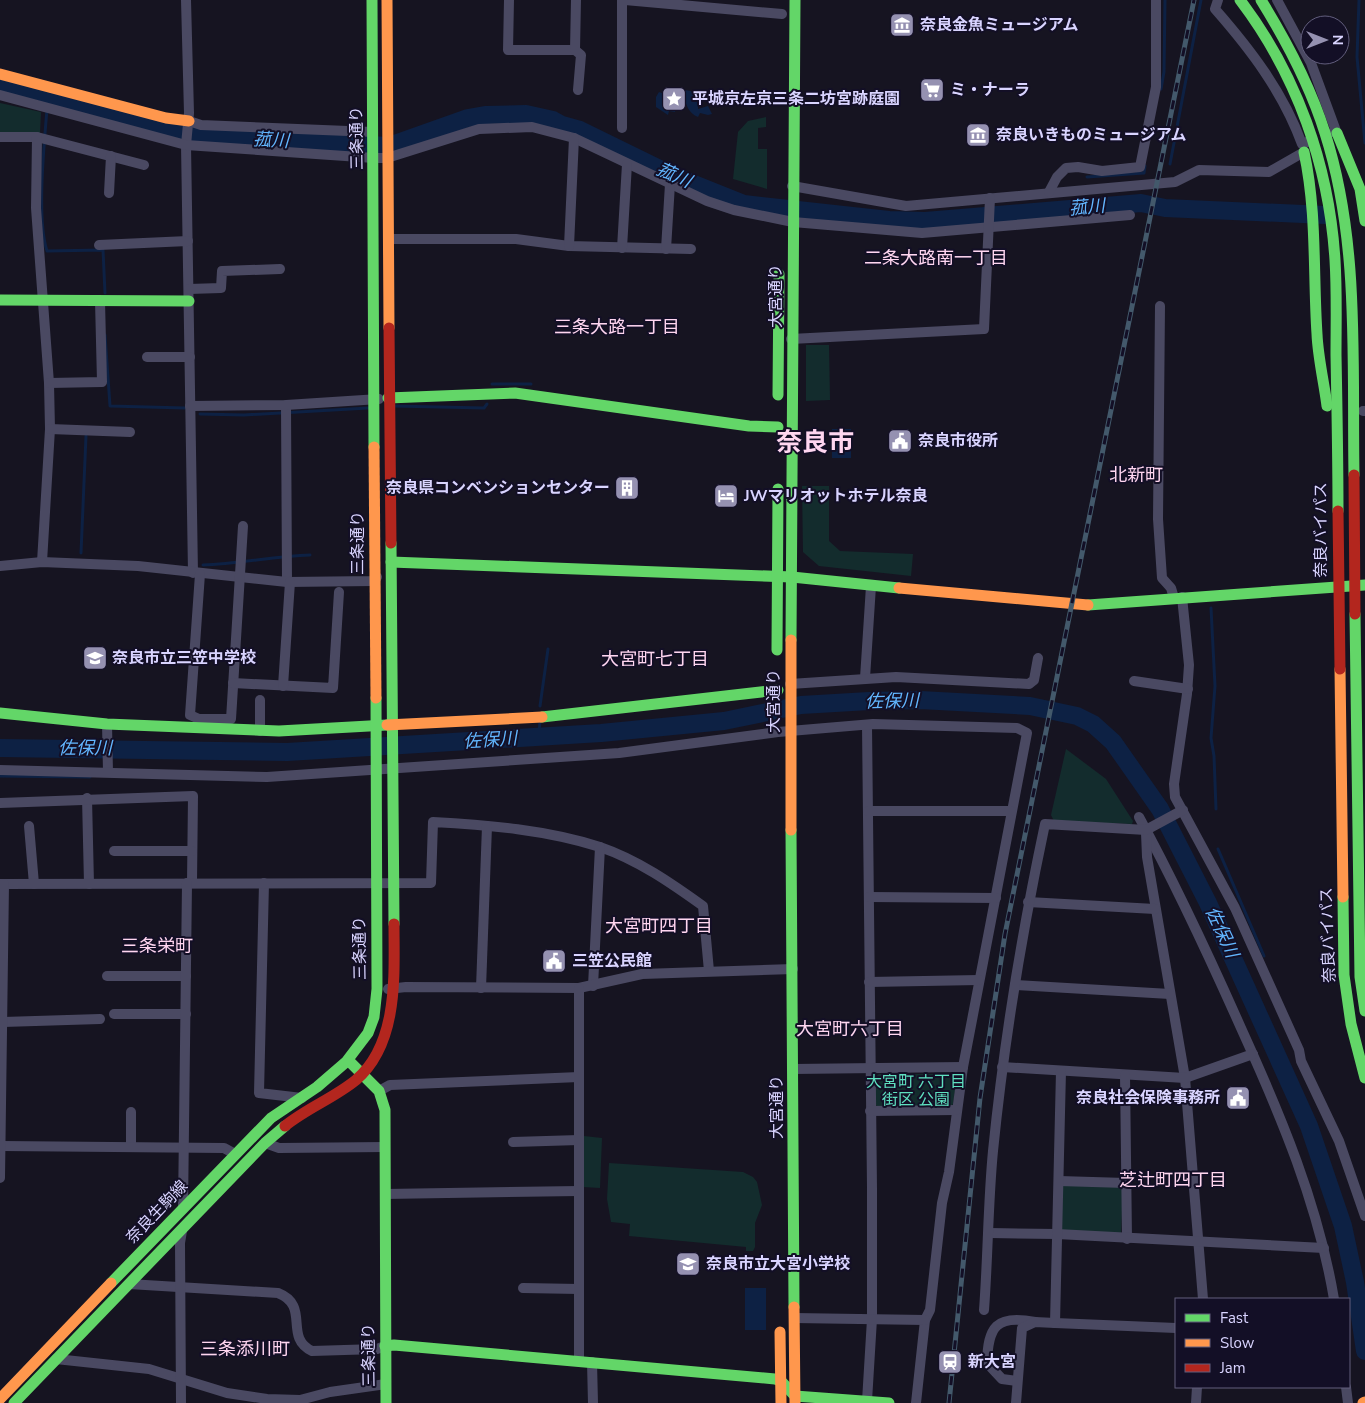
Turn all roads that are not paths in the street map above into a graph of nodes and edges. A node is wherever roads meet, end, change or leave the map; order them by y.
1 (186, 0) edge
2 (372, 0) edge
3 (387, 0) edge
4 (509, 0) edge
5 (576, 0) edge
6 (624, 0) edge
7 (782, 0) edge
8 (795, 0) edge
9 (1156, 0) edge
10 (1218, 0) edge
11 (1226, 0) edge
12 (1240, 0) edge
13 (1261, 0) edge
14 (1270, 0) edge
15 (1276, 0) edge
16 (782, 19) joint
17 (575, 50) junction
18 (1279, 60) junction
19 (1297, 60) junction
20 (0, 74) edge
21 (578, 90) dead end
22 (0, 96) edge
23 (189, 122) junction
24 (622, 128) dead end
25 (1336, 131) junction
26 (373, 133) junction
27 (0, 137) edge
28 (37, 137) junction
29 (574, 138) junction
30 (186, 144) junction
31 (1303, 148) junction
32 (374, 155) junction
33 (387, 155) junction
34 (111, 156) junction
35 (627, 164) junction
36 (144, 165) dead end
37 (670, 184) junction
38 (792, 192) junction
39 (1049, 192) junction
40 (110, 193) dead end
41 (990, 198) junction
42 (1364, 202) edge
43 (1130, 215) dead end
44 (793, 220) junction
45 (1365, 222) edge
46 (989, 228) junction
47 (389, 239) junction
48 (188, 241) junction
49 (98, 245) dead end
50 (569, 246) junction
51 (622, 248) junction
52 (666, 249) junction
53 (691, 249) dead end
54 (779, 260) dead end
55 (280, 270) dead end
56 (189, 295) junction
57 (0, 300) edge
58 (43, 300) junction
59 (100, 301) junction
60 (1160, 306) dead end
61 (792, 339) junction
62 (778, 340) junction
63 (147, 357) dead end
64 (190, 357) junction
65 (1365, 371) edge
66 (49, 383) junction
67 (388, 398) junction
68 (373, 399) junction
69 (286, 405) junction
70 (190, 406) junction
71 (1364, 411) edge
72 (50, 429) junction
73 (130, 432) dead end
74 (1336, 447) junction
75 (778, 476) dead end
76 (1360, 490) edge
77 (243, 526) dead end
78 (42, 562) junction
79 (391, 562) junction
80 (0, 566) edge
81 (197, 574) junction
82 (777, 576) junction
83 (792, 577) junction
84 (241, 578) junction
85 (374, 581) junction
86 (288, 582) junction
87 (1360, 585) edge
88 (871, 586) junction
89 (1337, 586) junction
90 (339, 592) dead end
91 (1178, 598) junction
92 (1038, 658) dead end
93 (778, 662) dead end
94 (865, 678) junction
95 (1134, 680) dead end
96 (233, 683) junction
97 (283, 686) junction
98 (790, 688) junction
99 (1188, 689) junction
100 (778, 691) dead end
101 (260, 700) dead end
102 (0, 713) edge
103 (867, 725) junction
104 (107, 727) junction
105 (375, 727) junction
106 (391, 727) junction
107 (783, 728) junction
108 (260, 731) junction
109 (778, 747) dead end
110 (392, 767) junction
111 (374, 768) junction
112 (0, 770) edge
113 (108, 770) junction
114 (87, 798) junction
115 (0, 803) edge
116 (868, 811) junction
117 (1011, 811) junction
118 (1182, 811) junction
119 (1138, 817) dead end
120 (1362, 818) edge
121 (779, 824) dead end
122 (28, 826) dead end
123 (487, 826) junction
124 (1147, 829) junction
125 (600, 847) junction
126 (114, 851) dead end
127 (192, 851) junction
128 (190, 882) junction
129 (375, 882) junction
130 (394, 882) junction
131 (264, 883) junction
132 (2, 884) edge
133 (34, 884) junction
134 (89, 884) junction
135 (869, 897) junction
136 (996, 898) junction
137 (1028, 902) junction
138 (1155, 909) junction
139 (780, 969) junction
140 (793, 969) junction
141 (709, 971) junction
142 (106, 976) dead end
143 (186, 976) junction
144 (979, 980) junction
145 (870, 982) junction
146 (1015, 985) junction
147 (593, 986) junction
148 (481, 988) junction
149 (579, 988) junction
150 (780, 988) dead end
151 (377, 989) junction
152 (394, 989) junction
153 (1170, 994) junction
154 (1, 1002) edge
155 (1365, 1011) edge
156 (114, 1014) dead end
157 (186, 1014) junction
158 (100, 1019) dead end
159 (2, 1022) junction
160 (1253, 1054) junction
161 (349, 1061) junction
162 (963, 1067) junction
163 (1002, 1067) junction
164 (870, 1068) junction
165 (793, 1069) junction
166 (1061, 1071) junction
167 (363, 1073) junction
168 (1125, 1074) junction
169 (579, 1076) junction
170 (1185, 1078) junction
171 (1365, 1078) edge
172 (379, 1091) junction
173 (1, 1096) edge
174 (302, 1098) junction
175 (956, 1110) junction
176 (870, 1111) junction
177 (131, 1112) dead end
178 (579, 1140) junction
179 (513, 1142) dead end
180 (265, 1143) junction
181 (2, 1146) junction
182 (131, 1147) junction
183 (385, 1147) junction
184 (184, 1148) junction
185 (235, 1154) junction
186 (0, 1173) edge
187 (0, 1178) edge
188 (1058, 1181) junction
189 (1126, 1183) junction
190 (579, 1191) junction
191 (385, 1194) junction
192 (183, 1208) junction
193 (1365, 1216) edge
194 (183, 1228) junction
195 (990, 1233) junction
196 (1057, 1234) junction
197 (1127, 1239) junction
198 (1199, 1241) junction
199 (1324, 1248) junction
200 (129, 1284) junction
201 (181, 1287) junction
202 (523, 1288) dead end
203 (579, 1289) junction
204 (1203, 1298) edge
205 (1334, 1298) edge
206 (984, 1310) dead end
207 (794, 1318) junction
208 (872, 1319) junction
209 (925, 1320) junction
210 (1035, 1322) junction
211 (780, 1323) dead end
212 (1055, 1323) junction
213 (1175, 1328) edge
214 (385, 1346) junction
215 (56, 1359) junction
216 (578, 1360) junction
217 (592, 1362) junction
218 (181, 1377) junction
219 (780, 1381) junction
220 (1018, 1381) junction
221 (386, 1384) junction
222 (1197, 1388) edge
223 (1346, 1388) edge
224 (227, 1398) edge
225 (0, 1399) edge
226 (795, 1400) edge
227 (844, 1401) edge
228 (867, 1401) junction
229 (14, 1403) edge
230 (181, 1403) edge
231 (386, 1403) edge
232 (592, 1403) edge
233 (781, 1403) edge
234 (889, 1403) edge
235 (916, 1403) edge
236 (1016, 1403) edge
237 (1196, 1403) edge
238 (1348, 1403) edge

1 - 23 street
2 - 26 main road, 三条通り
3 - 33 main road, 三条通り
4 - 17 street
5 - 17 street
6 - 16 street
6 - 24 street
7 - 16 main road
8 - 38 main road, 大宮通り
9 - 39 street
10 - 31 street
11 - 18 main road
12 - 18 main road, 奈良バイパス
13 - 19 main road, 奈良バイパス
14 - 19 main road
15 - 25 street
17 - 21 street
18 - 74 main road, 奈良バイパス
19 - 76 main road, 奈良バイパス
20 - 23 main road
22 - 30 street
23 - 26 street
23 - 30 street
25 - 31 street
25 - 42 main road
26 - 32 main road, 三条通り
27 - 28 street
28 - 34 street
28 - 58 street
29 - 33 street
29 - 35 street
29 - 50 street
30 - 32 street
30 - 48 street
31 - 39 street
31 - 74 main road
32 - 33 street
32 - 68 main road, 三条通り
33 - 47 main road, 三条通り
34 - 36 street
34 - 40 street
35 - 37 street
35 - 51 street
37 - 44 street
37 - 52 street
38 - 41 street
38 - 44 main road, 大宮通り
39 - 41 street
41 - 46 street
42 - 45 main road
43 - 46 street
44 - 46 street
44 - 61 main road, 大宮通り
46 - 61 street
47 - 50 street
47 - 67 main road, 三条通り
48 - 49 street
48 - 56 street
50 - 51 street
51 - 52 street
52 - 53 street
54 - 62 main road, 大宮通り
55 - 56 street
56 - 59 main road
56 - 64 street
57 - 58 main road
58 - 59 main road
58 - 66 street
59 - 66 street
60 - 91 street
61 - 62 street
61 - 83 main road, 大宮通り
62 - 67 main road, 大宮通り
63 - 64 street
64 - 70 street
65 - 71 main road
66 - 72 street
67 - 68 street
67 - 79 main road, 三条通り
68 - 69 street
68 - 85 main road, 三条通り
69 - 70 street
69 - 86 street
70 - 81 street
71 - 76 main road
72 - 73 street
72 - 78 street
74 - 89 main road, 奈良バイパス
75 - 82 main road, 大宮通り
76 - 87 main road, 奈良バイパス
77 - 84 street
78 - 80 street
78 - 81 street
79 - 82 main road
79 - 85 street
79 - 106 main road, 三条通り
81 - 84 street
81 - 96 street
82 - 83 main road
82 - 93 main road, 大宮通り
83 - 88 main road
83 - 98 main road, 大宮通り
84 - 86 street
84 - 96 street
85 - 86 street
85 - 105 main road, 三条通り
86 - 97 street
87 - 89 main road
87 - 120 main road, 奈良バイパス
88 - 91 main road
88 - 94 street
89 - 91 main road
89 - 171 main road, 奈良バイパス
90 - 97 street
91 - 99 street
92 - 94 street
94 - 98 street
95 - 99 street
96 - 97 street
98 - 107 main road, 大宮通り
99 - 118 street
100 - 106 main road
101 - 108 street
102 - 104 main road
103 - 107 street
103 - 116 street
103 - 117 street
104 - 108 main road
104 - 113 street
105 - 106 main road
105 - 108 main road
105 - 111 main road, 三条通り
106 - 110 main road, 三条通り
107 - 109 main road, 大宮通り
107 - 110 street
107 - 140 main road, 大宮通り
110 - 111 street
110 - 130 main road, 三条通り
111 - 113 street
111 - 129 main road, 三条通り
112 - 113 street
114 - 115 street
114 - 127 street
114 - 134 street
116 - 117 street
116 - 135 street
117 - 136 street
118 - 124 street
118 - 193 street
119 - 124 street
120 - 155 main road, 奈良バイパス
121 - 139 main road
122 - 133 street
123 - 125 street
123 - 130 street
123 - 148 street
124 - 137 street
124 - 138 street
124 - 160 street
125 - 141 street
125 - 147 street
126 - 127 street
127 - 128 street
128 - 131 street
128 - 134 street
128 - 143 street
129 - 130 street
129 - 131 street
129 - 151 main road, 三条通り
130 - 152 main road, 三条通り
131 - 174 street
132 - 133 street
132 - 154 street
133 - 134 street
135 - 136 street
135 - 145 street
136 - 144 street
137 - 138 street
137 - 146 street
138 - 153 street
139 - 140 street
139 - 141 street
139 - 150 main road
140 - 165 main road, 大宮通り
141 - 147 street
142 - 143 street
143 - 157 street
144 - 145 street
144 - 162 street
145 - 164 street
146 - 153 street
146 - 163 street
147 - 149 street
148 - 149 street
148 - 152 street
149 - 169 street
151 - 152 street
151 - 161 main road, 三条通り
152 - 167 main road, 三条通り
153 - 170 street
154 - 159 street
156 - 157 street
157 - 184 street
158 - 159 street
159 - 173 street
160 - 170 street
160 - 199 street
161 - 167 main road, 三条通り
161 - 174 main road, 奈良生駒線
162 - 164 street
162 - 175 street
163 - 166 street
163 - 195 street
164 - 165 street
164 - 176 street
165 - 207 main road, 大宮通り
166 - 168 street
166 - 188 street
167 - 172 main road, 三条通り
167 - 180 main road, 奈良生駒線
168 - 170 street
168 - 189 street
169 - 172 street
169 - 178 street
170 - 198 street
172 - 183 main road, 三条通り
173 - 181 street
174 - 185 main road, 奈良生駒線
175 - 176 street
175 - 209 street
176 - 208 street
177 - 182 street
178 - 179 street
178 - 190 street
180 - 183 street
180 - 194 main road, 奈良生駒線
181 - 182 street
181 - 186 street
182 - 184 street
183 - 191 main road, 三条通り
184 - 185 street
184 - 192 street
185 - 192 main road, 奈良生駒線
186 - 187 street
188 - 189 street
188 - 196 street
189 - 197 street
190 - 191 street
190 - 203 street
191 - 214 main road, 三条通り
192 - 194 street
192 - 225 main road, 奈良生駒線
194 - 200 main road, 奈良生駒線
194 - 201 street
195 - 196 street
195 - 206 street
196 - 197 street
196 - 212 street
197 - 198 street
198 - 199 street
198 - 204 street
199 - 205 street
200 - 201 street
200 - 215 main road, 奈良生駒線
201 - 214 street
201 - 218 street
202 - 203 street
203 - 216 street
207 - 208 street
207 - 226 main road, 大宮通り
208 - 209 street
208 - 228 street
209 - 235 street
210 - 212 street
210 - 220 street
210 - 220 street
211 - 219 main road
212 - 213 street
214 - 216 main road
214 - 221 main road, 三条通り
215 - 218 street
215 - 229 main road, 奈良生駒線
216 - 217 main road
217 - 219 main road
217 - 232 street
218 - 224 street
218 - 230 street
219 - 226 main road
219 - 233 main road
220 - 236 street
221 - 224 street
221 - 231 main road, 三条通り
222 - 237 street
223 - 238 street
226 - 227 main road
227 - 228 main road
228 - 234 main road

